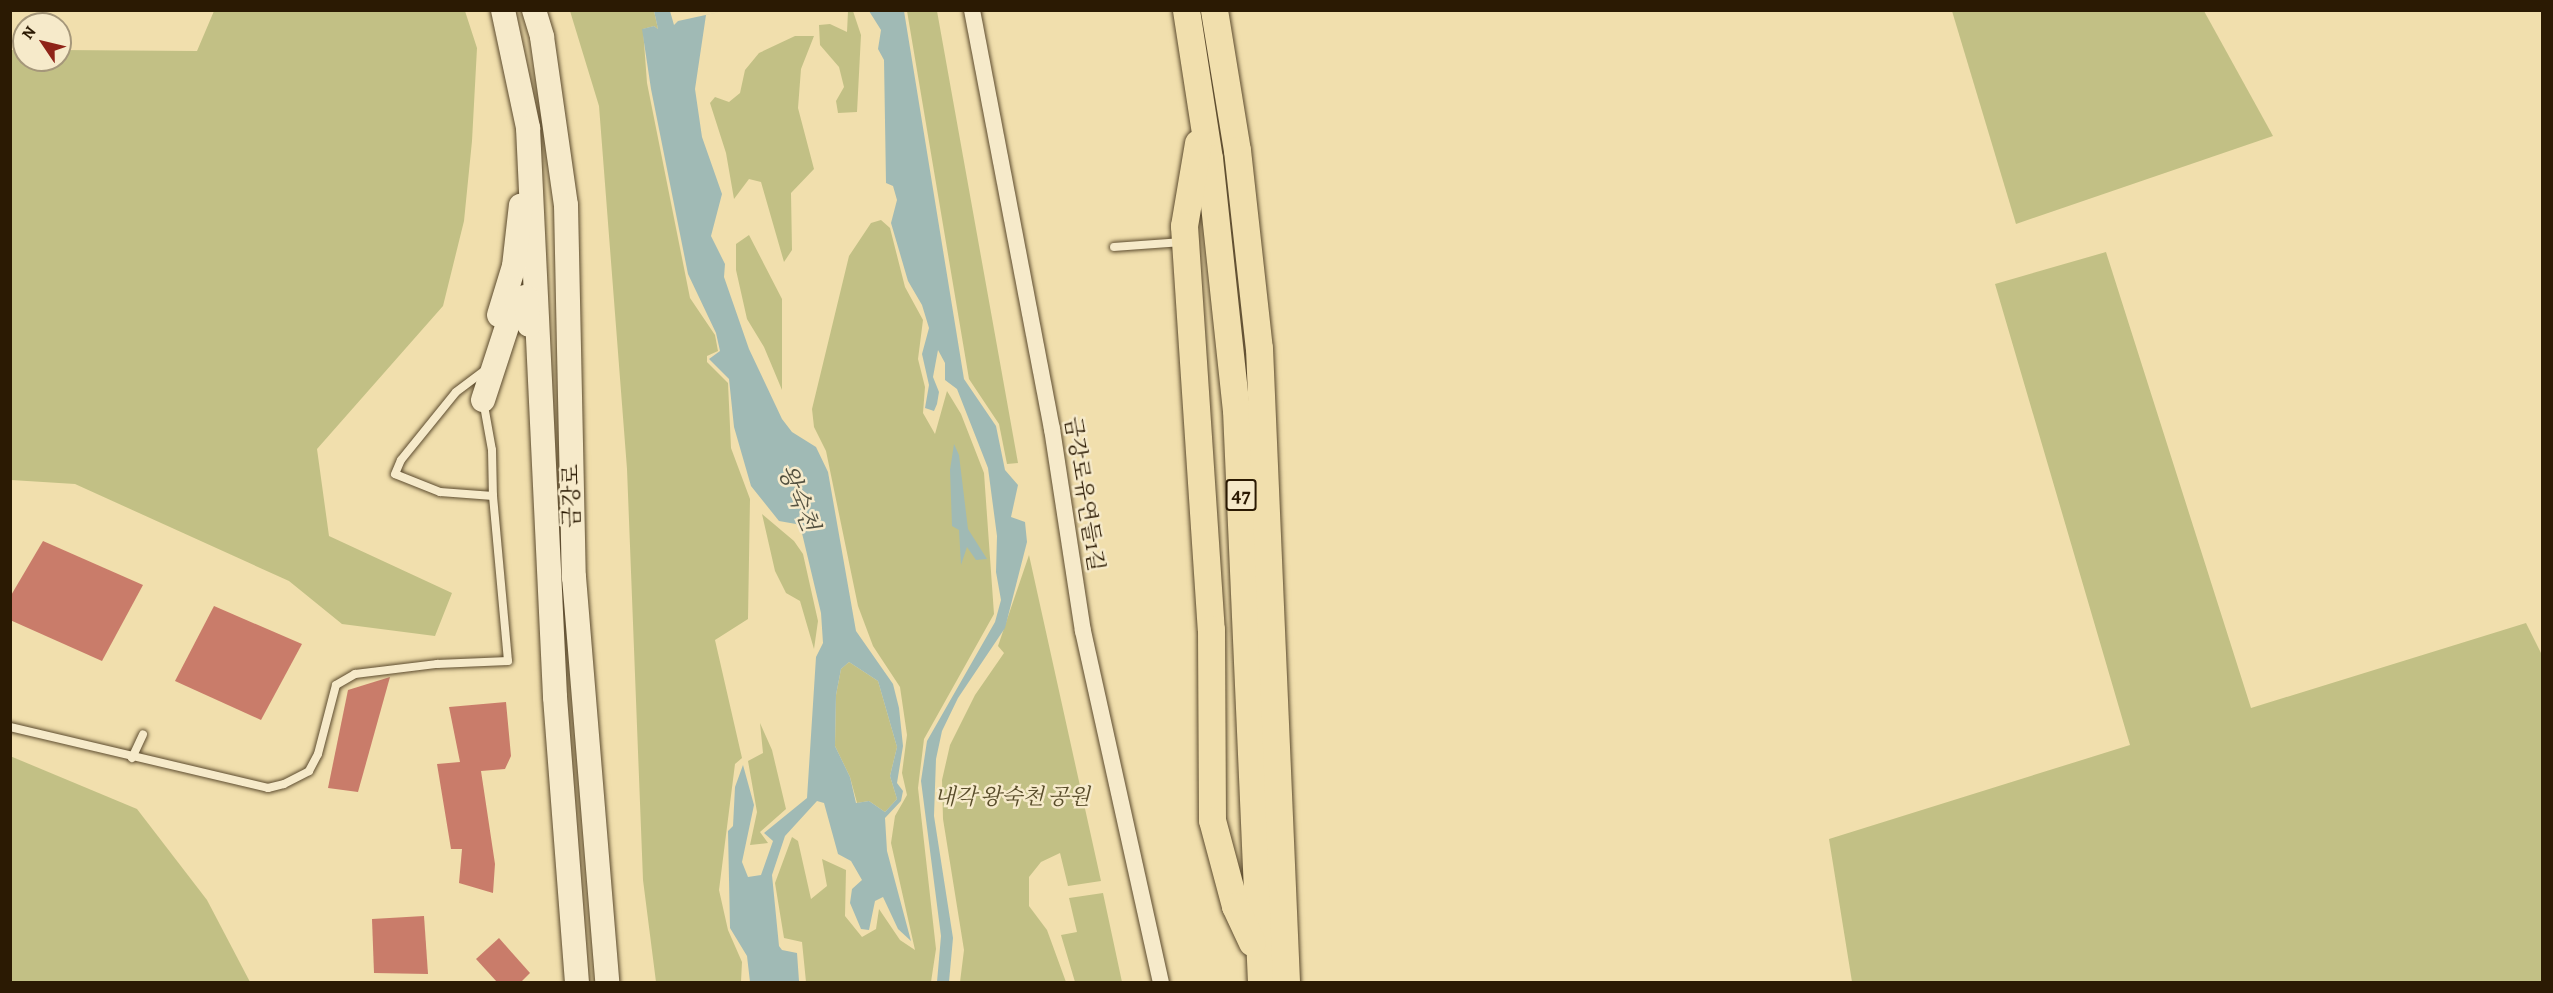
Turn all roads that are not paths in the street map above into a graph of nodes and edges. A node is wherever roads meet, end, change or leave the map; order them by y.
1 (534, 10) edge
2 (972, 10) edge
3 (1185, 10) edge
4 (1214, 10) edge
5 (504, 14) edge
6 (1202, 112) junction
7 (1186, 242) junction
8 (1114, 247) dead end
9 (484, 371) joint
10 (483, 400) joint
11 (493, 496) junction
12 (555, 697) junction
13 (10, 727) edge
14 (143, 734) dead end
15 (132, 759) junction
16 (1258, 956) junction
17 (578, 982) edge
18 (607, 982) edge
19 (1161, 982) edge
20 (1261, 982) edge
21 (1286, 982) edge

1 - 18 main road, 금강로
2 - 19 street, 금강로유연들1길
3 - 6 highway, 47
4 - 21 highway, 47
5 - 9 main road
5 - 12 main road, 금강로
6 - 7 highway
6 - 16 highway, 47
7 - 8 lane
7 - 16 highway
9 - 11 lane
10 - 11 lane
10 - 12 main road
11 - 15 lane
12 - 17 main road, 금강로
13 - 15 lane
14 - 15 lane
16 - 20 highway, 47

